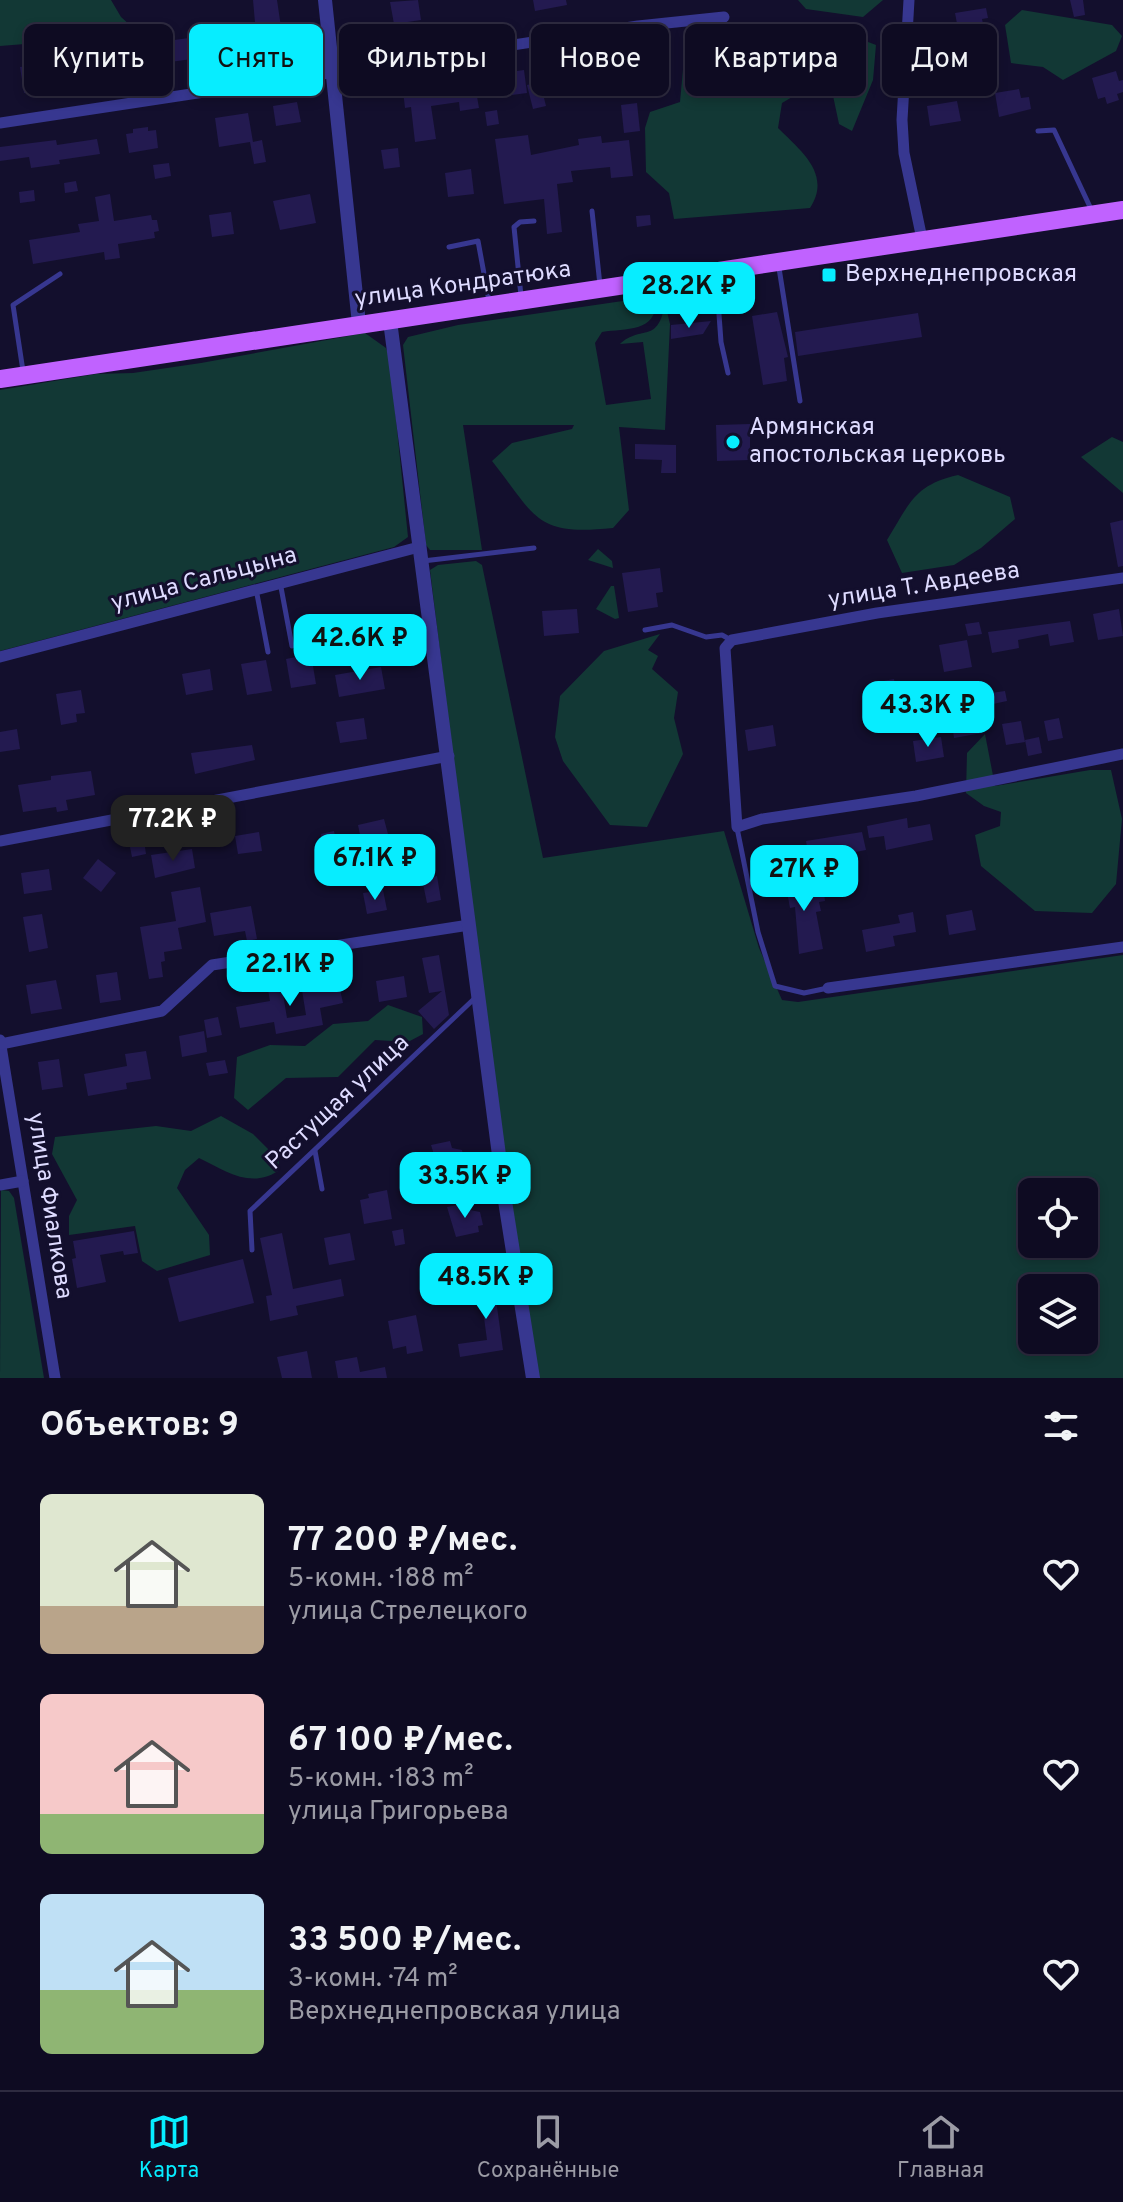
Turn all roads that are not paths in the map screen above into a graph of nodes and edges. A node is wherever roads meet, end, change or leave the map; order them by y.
1 (325, 0) edge
2 (909, 0) edge
3 (724, 17) dead end
4 (335, 71) junction
5 (0, 123) edge
6 (1038, 131) dead end
7 (1123, 210) edge
8 (592, 211) dead end
9 (1094, 215) junction
10 (534, 221) dead end
11 (922, 239) junction
12 (449, 247) dead end
13 (779, 263) junction
14 (716, 272) junction
15 (60, 274) dead end
16 (601, 290) junction
17 (522, 301) junction
18 (719, 303) junction
19 (490, 306) junction
20 (676, 311) dead end
21 (390, 321) junction
22 (359, 324) junction
23 (728, 373) dead end
24 (23, 376) junction
25 (0, 379) edge
26 (800, 401) dead end
27 (534, 548) dead end
28 (421, 554) junction
29 (1123, 578) edge
30 (280, 581) junction
31 (256, 588) junction
32 (645, 630) dead end
33 (732, 640) junction
34 (292, 646) dead end
35 (268, 652) dead end
36 (0, 657) edge
37 (1123, 754) edge
38 (449, 756) junction
39 (737, 827) junction
40 (0, 841) edge
41 (469, 925) junction
42 (1123, 947) edge
43 (828, 988) joint
44 (478, 995) junction
45 (0, 1042) edge
46 (314, 1150) junction
47 (23, 1181) junction
48 (0, 1185) edge
49 (322, 1189) dead end
50 (252, 1250) dead end
51 (55, 1378) edge
52 (533, 1378) edge

1 - 4 street
2 - 11 street
3 - 4 street
4 - 5 street
4 - 22 street
6 - 9 lane
7 - 9 main road, улица Кондратюка
8 - 16 lane
9 - 11 main road, улица Кондратюка
10 - 17 lane
11 - 13 main road, улица Кондратюка
12 - 19 lane
13 - 14 main road, улица Кондратюка
13 - 26 lane
14 - 16 main road, улица Кондратюка
14 - 18 lane
15 - 24 lane
16 - 17 main road, улица Кондратюка
17 - 19 main road, улица Кондратюка
18 - 20 lane
18 - 23 lane
19 - 21 main road, улица Кондратюка
21 - 22 main road, улица Кондратюка
21 - 28 street
22 - 24 main road, улица Кондратюка
24 - 25 main road, улица Кондратюка
27 - 28 lane
28 - 30 street, улица Сальцына
28 - 38 street
29 - 33 street, улица Т. Авдеева
30 - 31 street, улица Сальцына
30 - 34 lane
31 - 35 lane
31 - 36 street, улица Сальцына
32 - 33 lane
33 - 39 street
37 - 39 street
38 - 40 street
38 - 41 street
39 - 43 lane
41 - 44 street
41 - 45 street
42 - 43 street
44 - 46 lane, Растущая улица
44 - 52 street
45 - 47 street, улица Фиалкова
46 - 49 lane
46 - 50 lane, Растущая улица
47 - 48 street
47 - 51 street, улица Фиалкова

